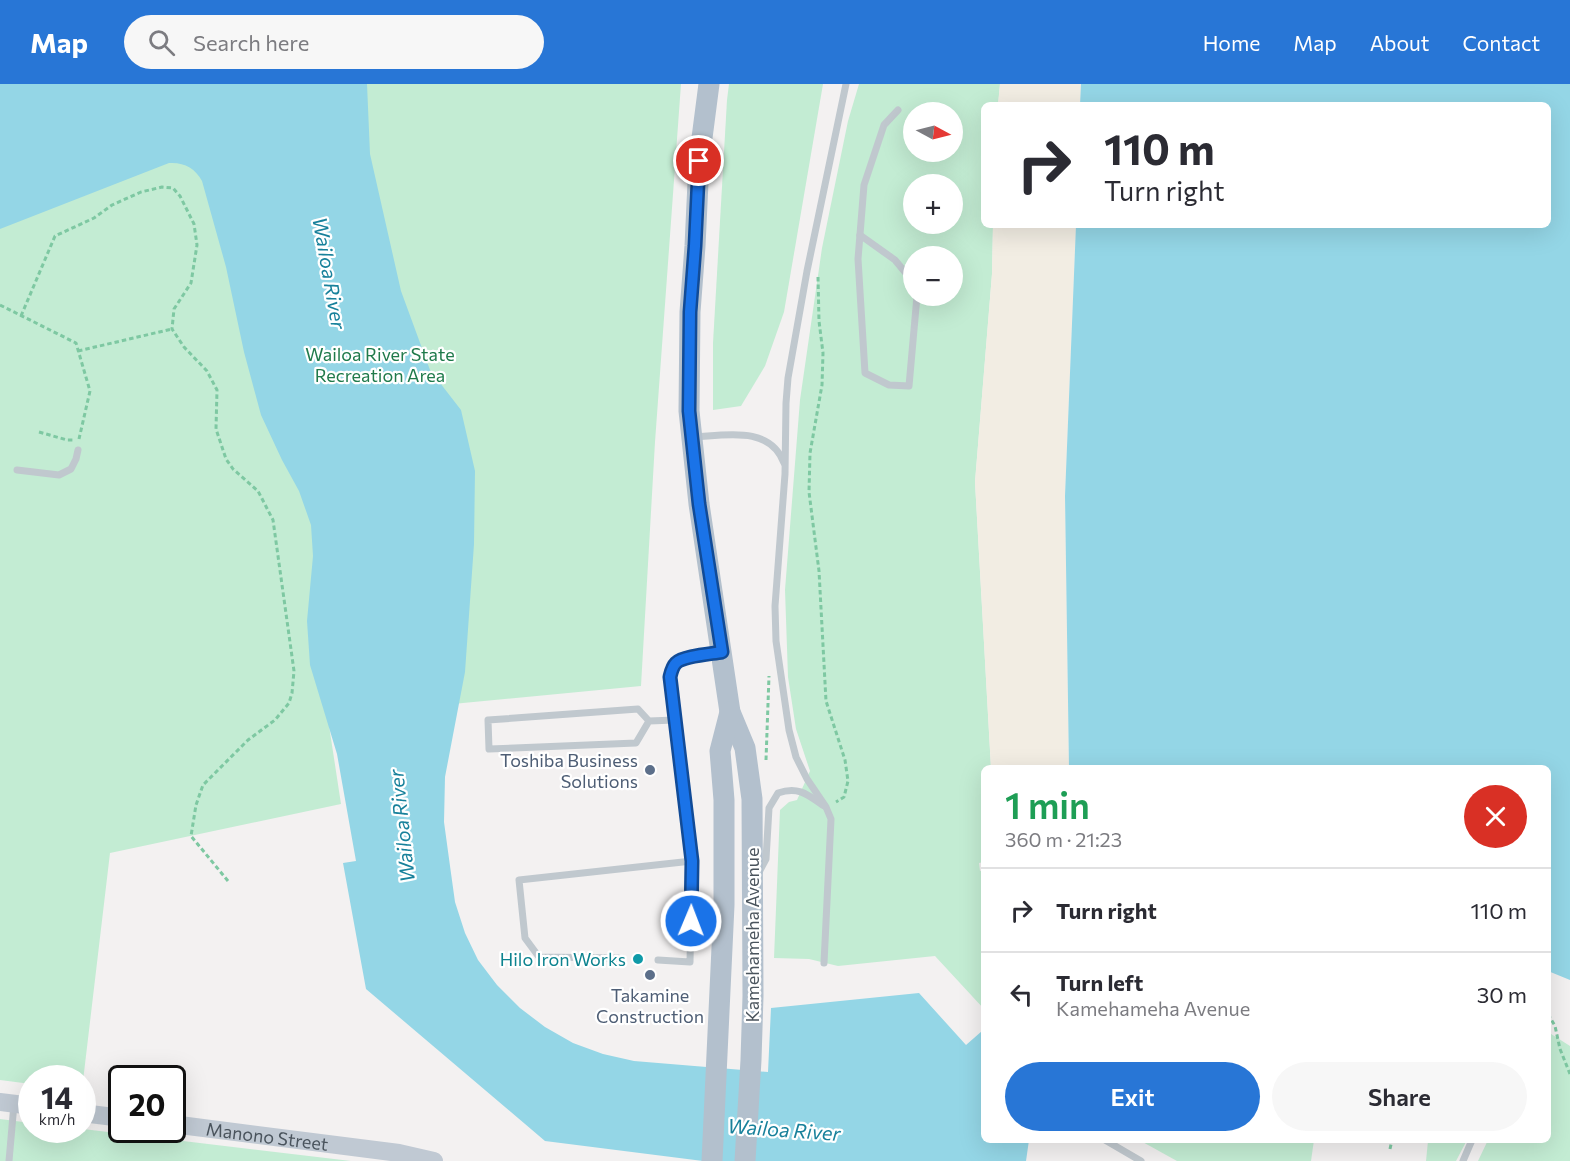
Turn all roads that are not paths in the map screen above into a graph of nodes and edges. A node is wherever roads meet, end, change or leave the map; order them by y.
1 (709, 84) edge
2 (846, 84) edge
3 (898, 110) dead end
4 (860, 235) junction
5 (903, 270) edge
6 (916, 306) edge
7 (691, 437) junction
8 (78, 450) dead end
9 (17, 470) dead end
10 (786, 474) junction
11 (722, 652) junction
12 (730, 712) junction
13 (675, 720) junction
14 (649, 721) junction
15 (826, 807) junction
16 (692, 861) junction
17 (752, 886) junction
18 (618, 958) dead end
19 (657, 960) dead end
20 (824, 963) dead end
21 (15, 1104) edge
22 (186, 1126) edge
23 (1110, 1143) edge
24 (1471, 1143) edge
25 (9, 1161) edge
26 (434, 1161) edge
27 (712, 1161) edge
28 (745, 1161) edge
29 (1141, 1161) edge
30 (1462, 1161) edge

1 - 7 main road, Kamehameha Avenue
2 - 10 lane
3 - 4 lane
4 - 5 lane
4 - 6 lane
7 - 10 lane
7 - 11 main road, Kamehameha Avenue
8 - 9 lane
10 - 15 lane
11 - 12 main road, Kamehameha Avenue
11 - 13 lane
12 - 17 main road, Kamehameha Avenue
12 - 27 main road, Kamehameha Avenue
13 - 14 lane
13 - 16 lane
14 - 14 lane
15 - 17 lane
15 - 20 lane
16 - 18 lane
16 - 19 lane
17 - 28 main road, Kamehameha Avenue
21 - 25 lane
22 - 26 street, Manono Street
23 - 29 lane
24 - 30 lane

